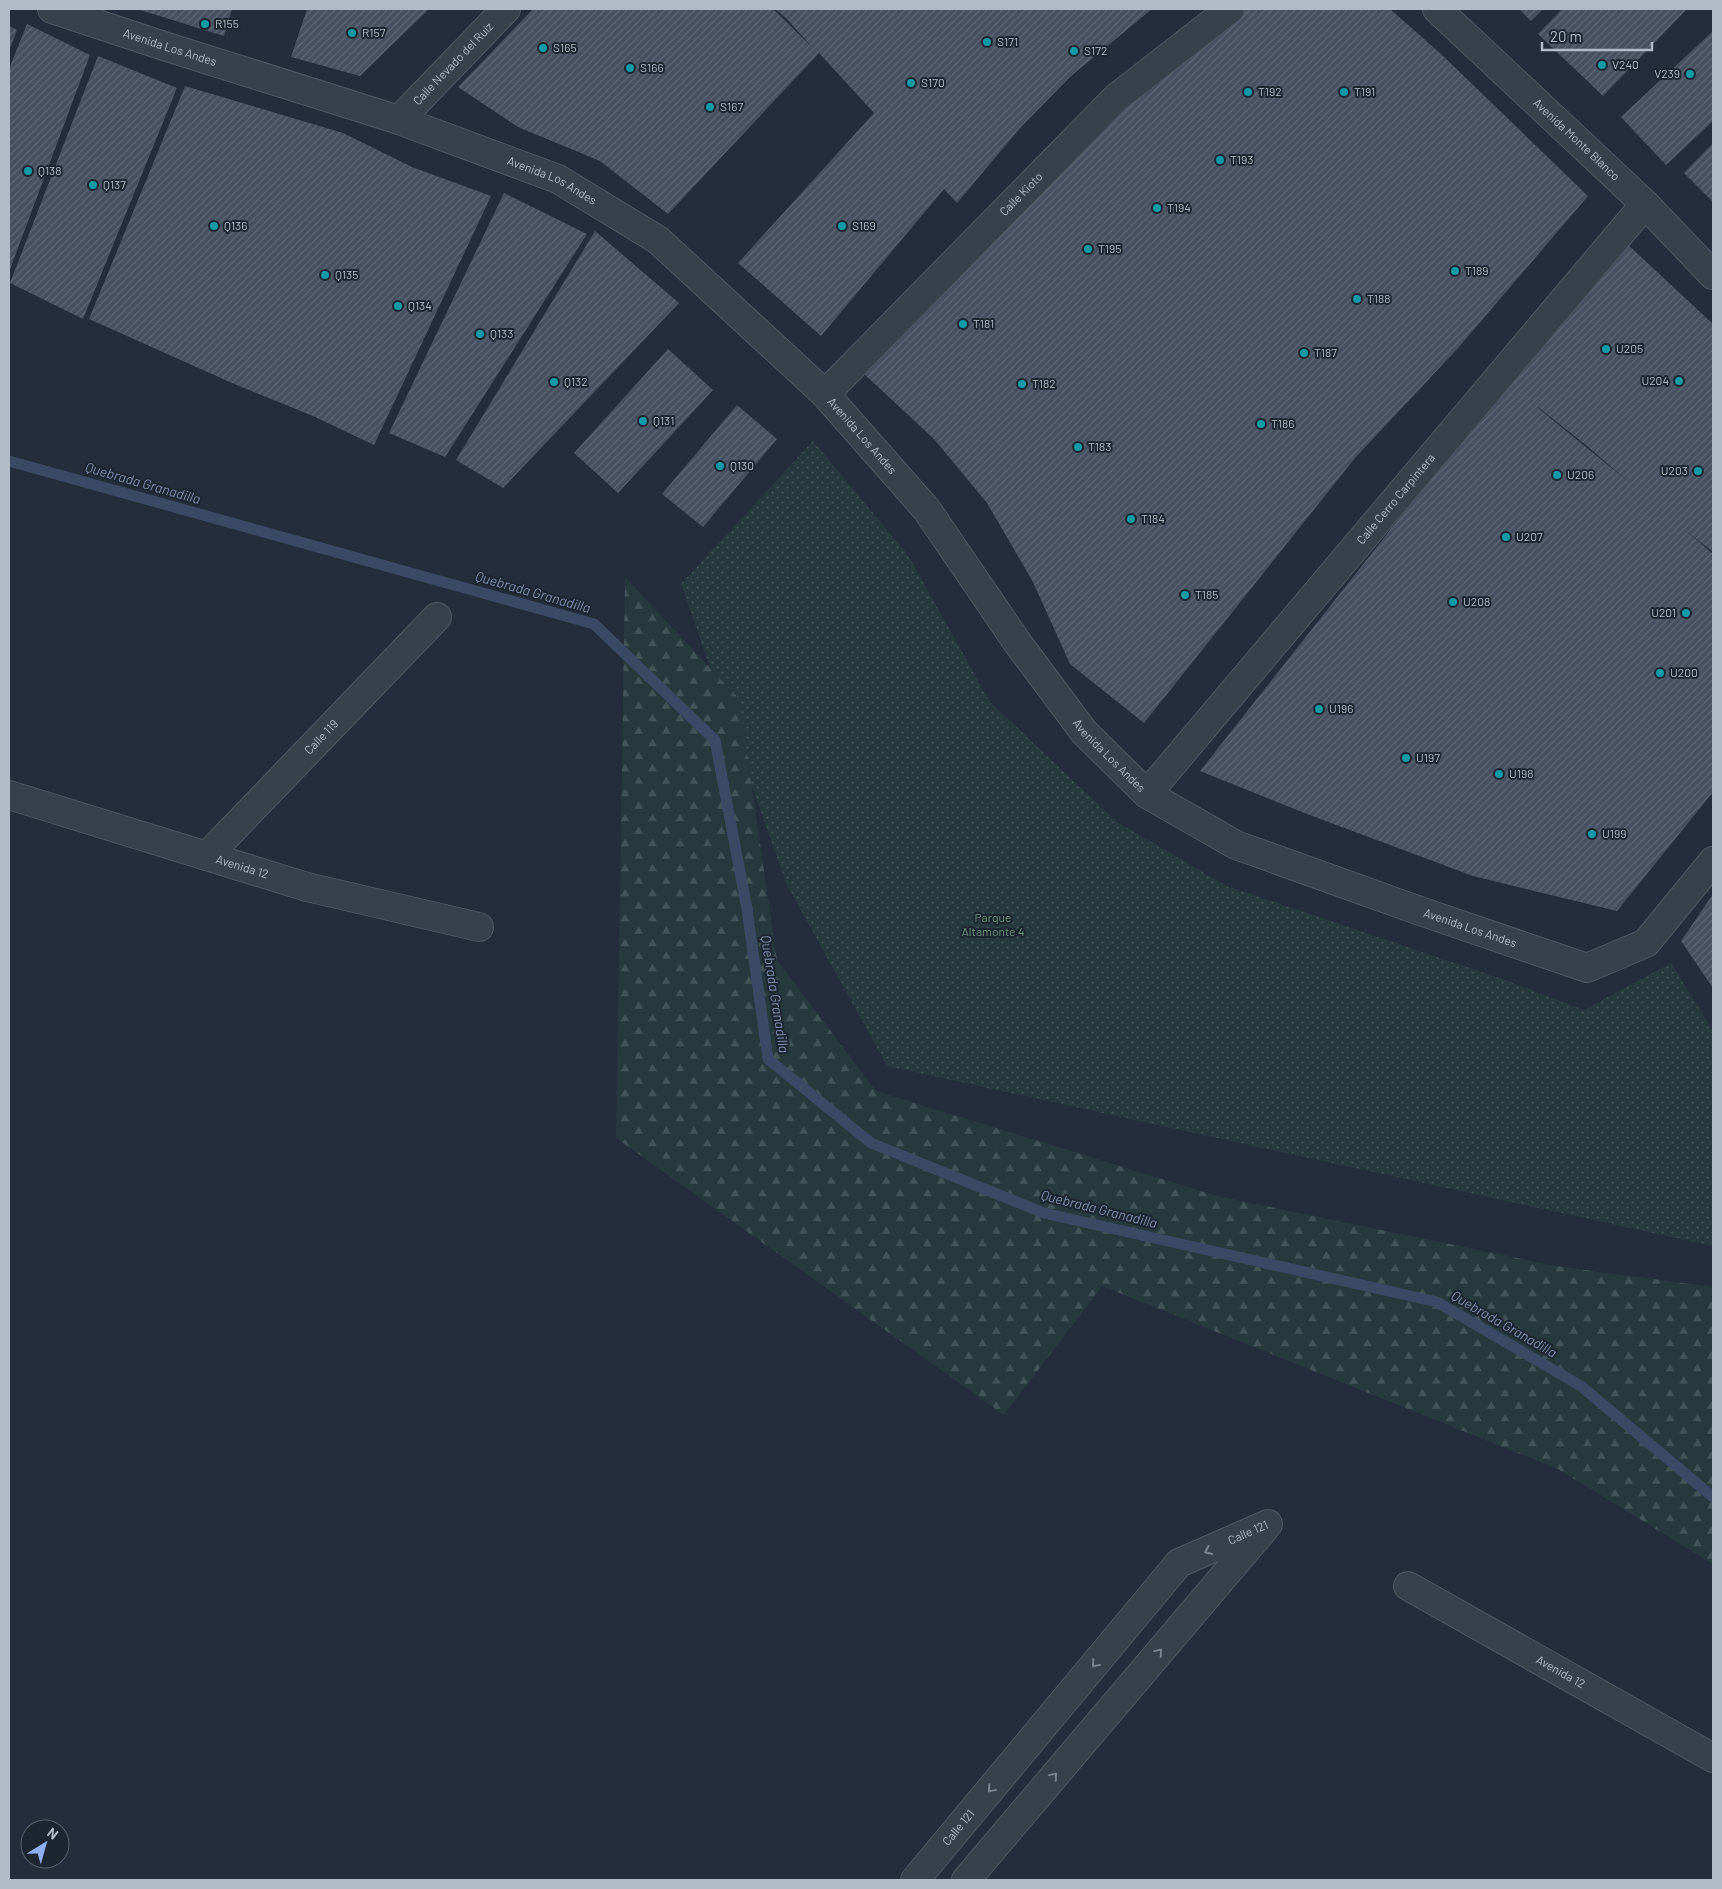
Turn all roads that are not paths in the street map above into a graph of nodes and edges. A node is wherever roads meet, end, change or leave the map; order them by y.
1 (52, 9) edge
2 (506, 9) edge
3 (1230, 9) edge
4 (1437, 9) edge
5 (399, 120) junction
6 (1645, 204) junction
7 (1713, 275) edge
8 (825, 394) junction
9 (437, 617) dead end
10 (1147, 794) junction
11 (9, 796) edge
12 (207, 856) junction
13 (1713, 861) edge
14 (479, 928) dead end
15 (1408, 1586) dead end
16 (1713, 1758) edge
17 (915, 1880) edge
18 (966, 1880) edge

1 - 5 street, Avenida Los Andes
2 - 5 street, Calle Nevado del Ruíz
3 - 8 street, Calle Kioto
4 - 6 street, Avenida Monte Blanco
5 - 8 street, Avenida Los Andes
6 - 7 street, Avenida Monte Blanco
6 - 10 street, Calle Cerro Carpintera
8 - 10 street, Avenida Los Andes
9 - 12 street, Calle 119
10 - 13 street, Avenida Los Andes
11 - 12 street, Avenida 12
12 - 14 street, Avenida 12
15 - 16 street, Avenida 12
18 -> 17 street, Calle 121

